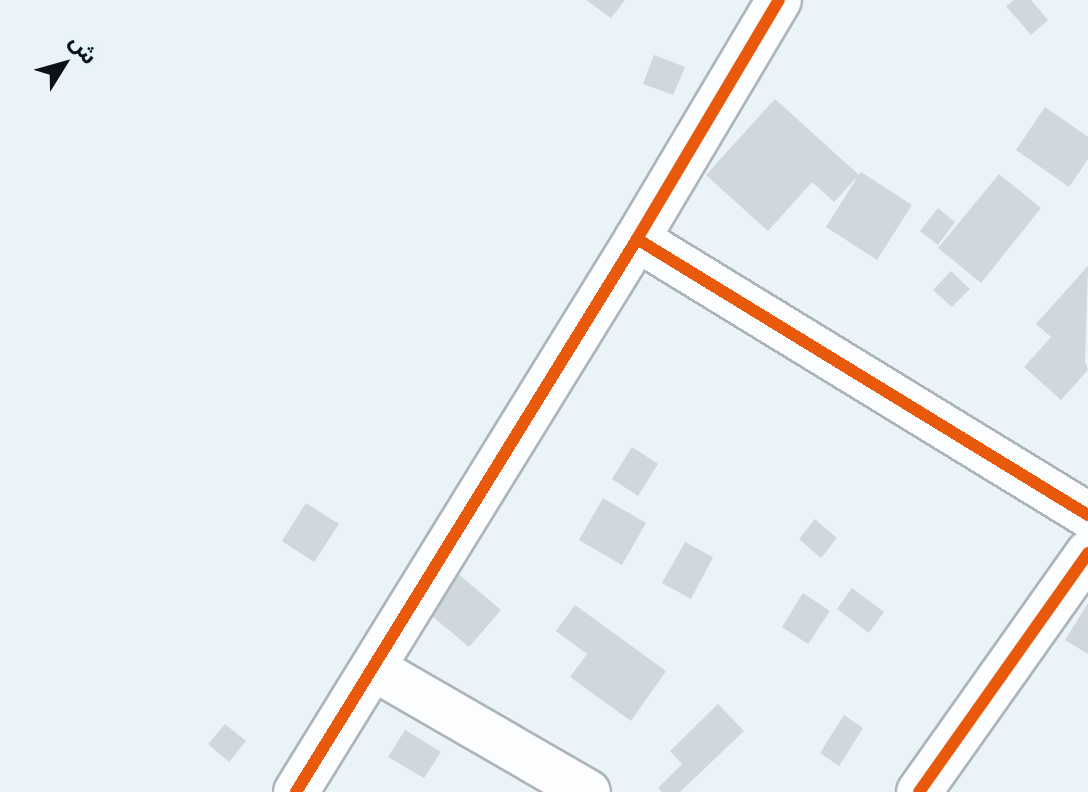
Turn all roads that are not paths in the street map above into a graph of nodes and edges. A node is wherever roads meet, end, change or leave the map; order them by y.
1 (779, 0) edge
2 (637, 239) junction
3 (1088, 515) edge
4 (1088, 553) edge
5 (373, 668) junction
6 (296, 792) edge
7 (588, 792) edge
8 (919, 792) edge

1 - 2 street
2 - 3 street
2 - 5 street
4 - 8 street
5 - 6 street
5 - 7 street

